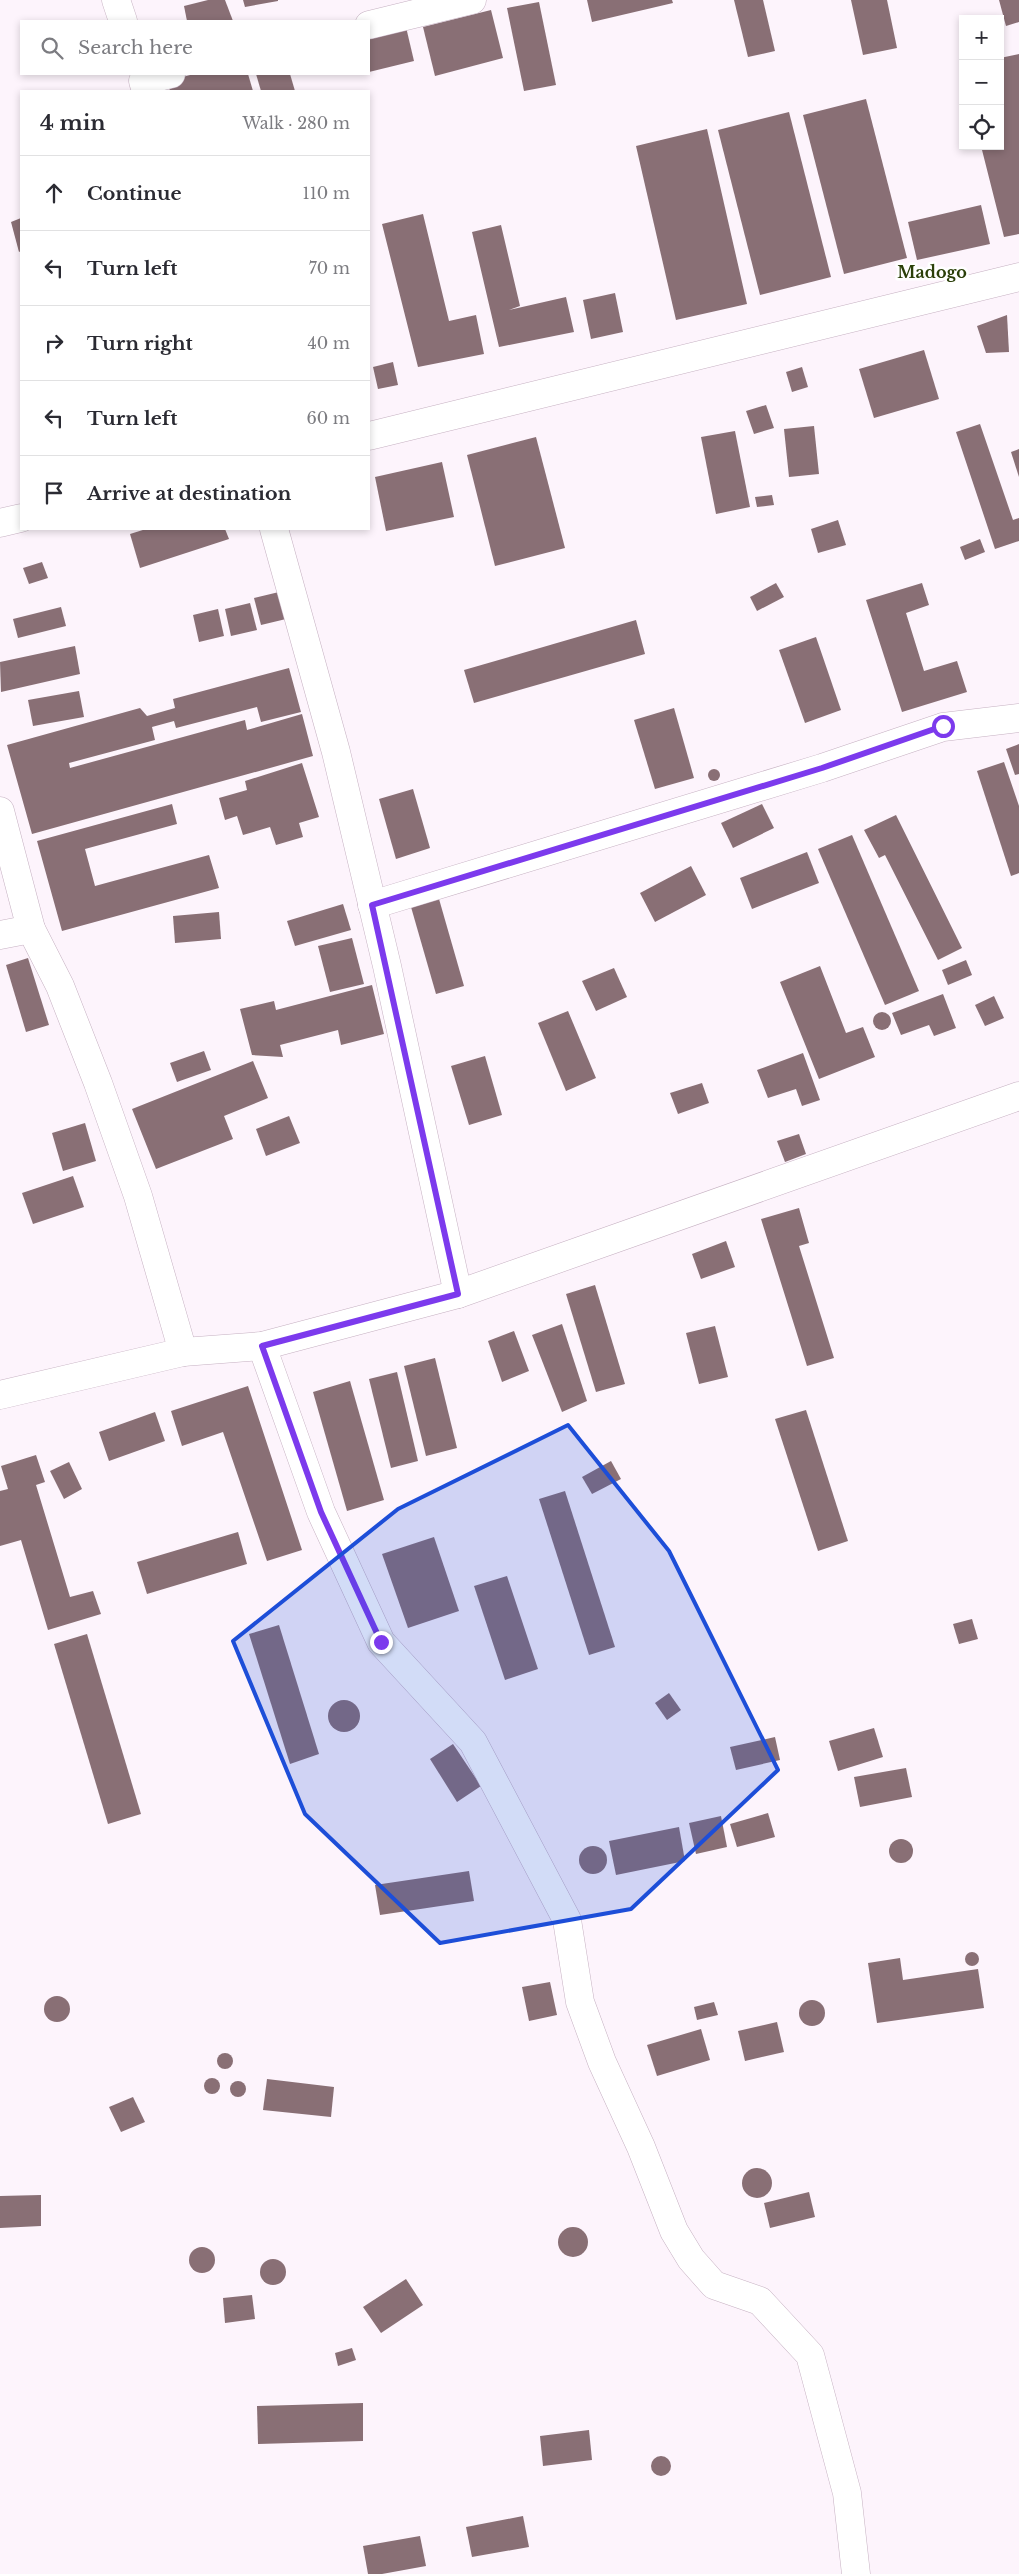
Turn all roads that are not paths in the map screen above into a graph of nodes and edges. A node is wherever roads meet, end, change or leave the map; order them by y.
1 (116, 0) edge
2 (472, 0) edge
3 (123, 20) edge
4 (370, 25) edge
5 (168, 75) edge
6 (144, 82) edge
7 (1019, 277) edge
8 (370, 436) edge
9 (20, 518) edge
10 (0, 523) edge
11 (274, 530) edge
12 (1019, 718) edge
13 (0, 811) edge
14 (372, 905) junction
15 (31, 929) junction
16 (0, 935) edge
17 (1019, 1096) edge
18 (458, 1294) junction
19 (262, 1346) junction
20 (183, 1352) junction
21 (0, 1395) edge
22 (856, 2574) edge

1 - 3 street
2 - 4 street
5 - 6 street
7 - 8 street
9 - 10 street
11 - 14 street
12 - 14 street
13 - 15 street
14 - 18 street
15 - 16 street
15 - 20 street
17 - 18 street
18 - 19 street
19 - 20 street
19 - 22 street
20 - 21 street

